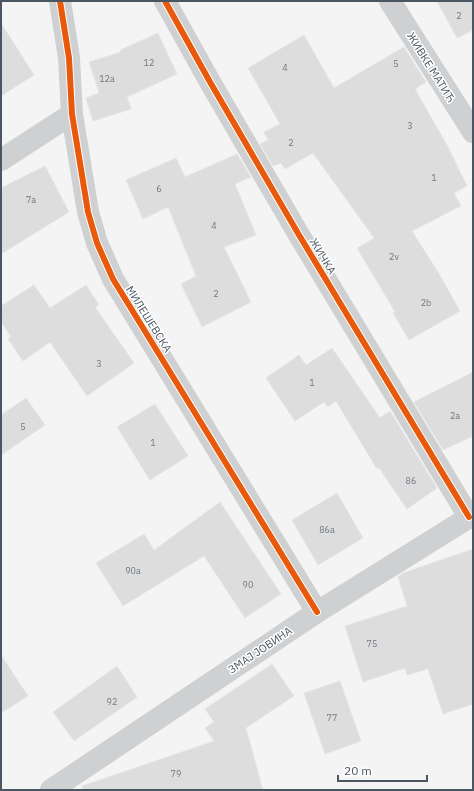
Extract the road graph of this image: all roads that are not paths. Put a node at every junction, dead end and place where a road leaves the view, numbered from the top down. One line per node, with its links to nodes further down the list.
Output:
1 (60, 1): 4 (street, МИЛЕШЕВСКА)
2 (165, 1): 7 (street, ЖИЧКА)
3 (390, 1): 5 (street, ЖИВКЕ МАТИЋ)
4 (72, 114): 6 (street); 8 (street, МИЛЕШЕВСКА)
5 (473, 132)
6 (1, 160)
7 (471, 516): 8 (street, ЗМАЈ ЈОВИНА)
8 (317, 612): 9 (street, ЗМАЈ ЈОВИНА)
9 (51, 790)

